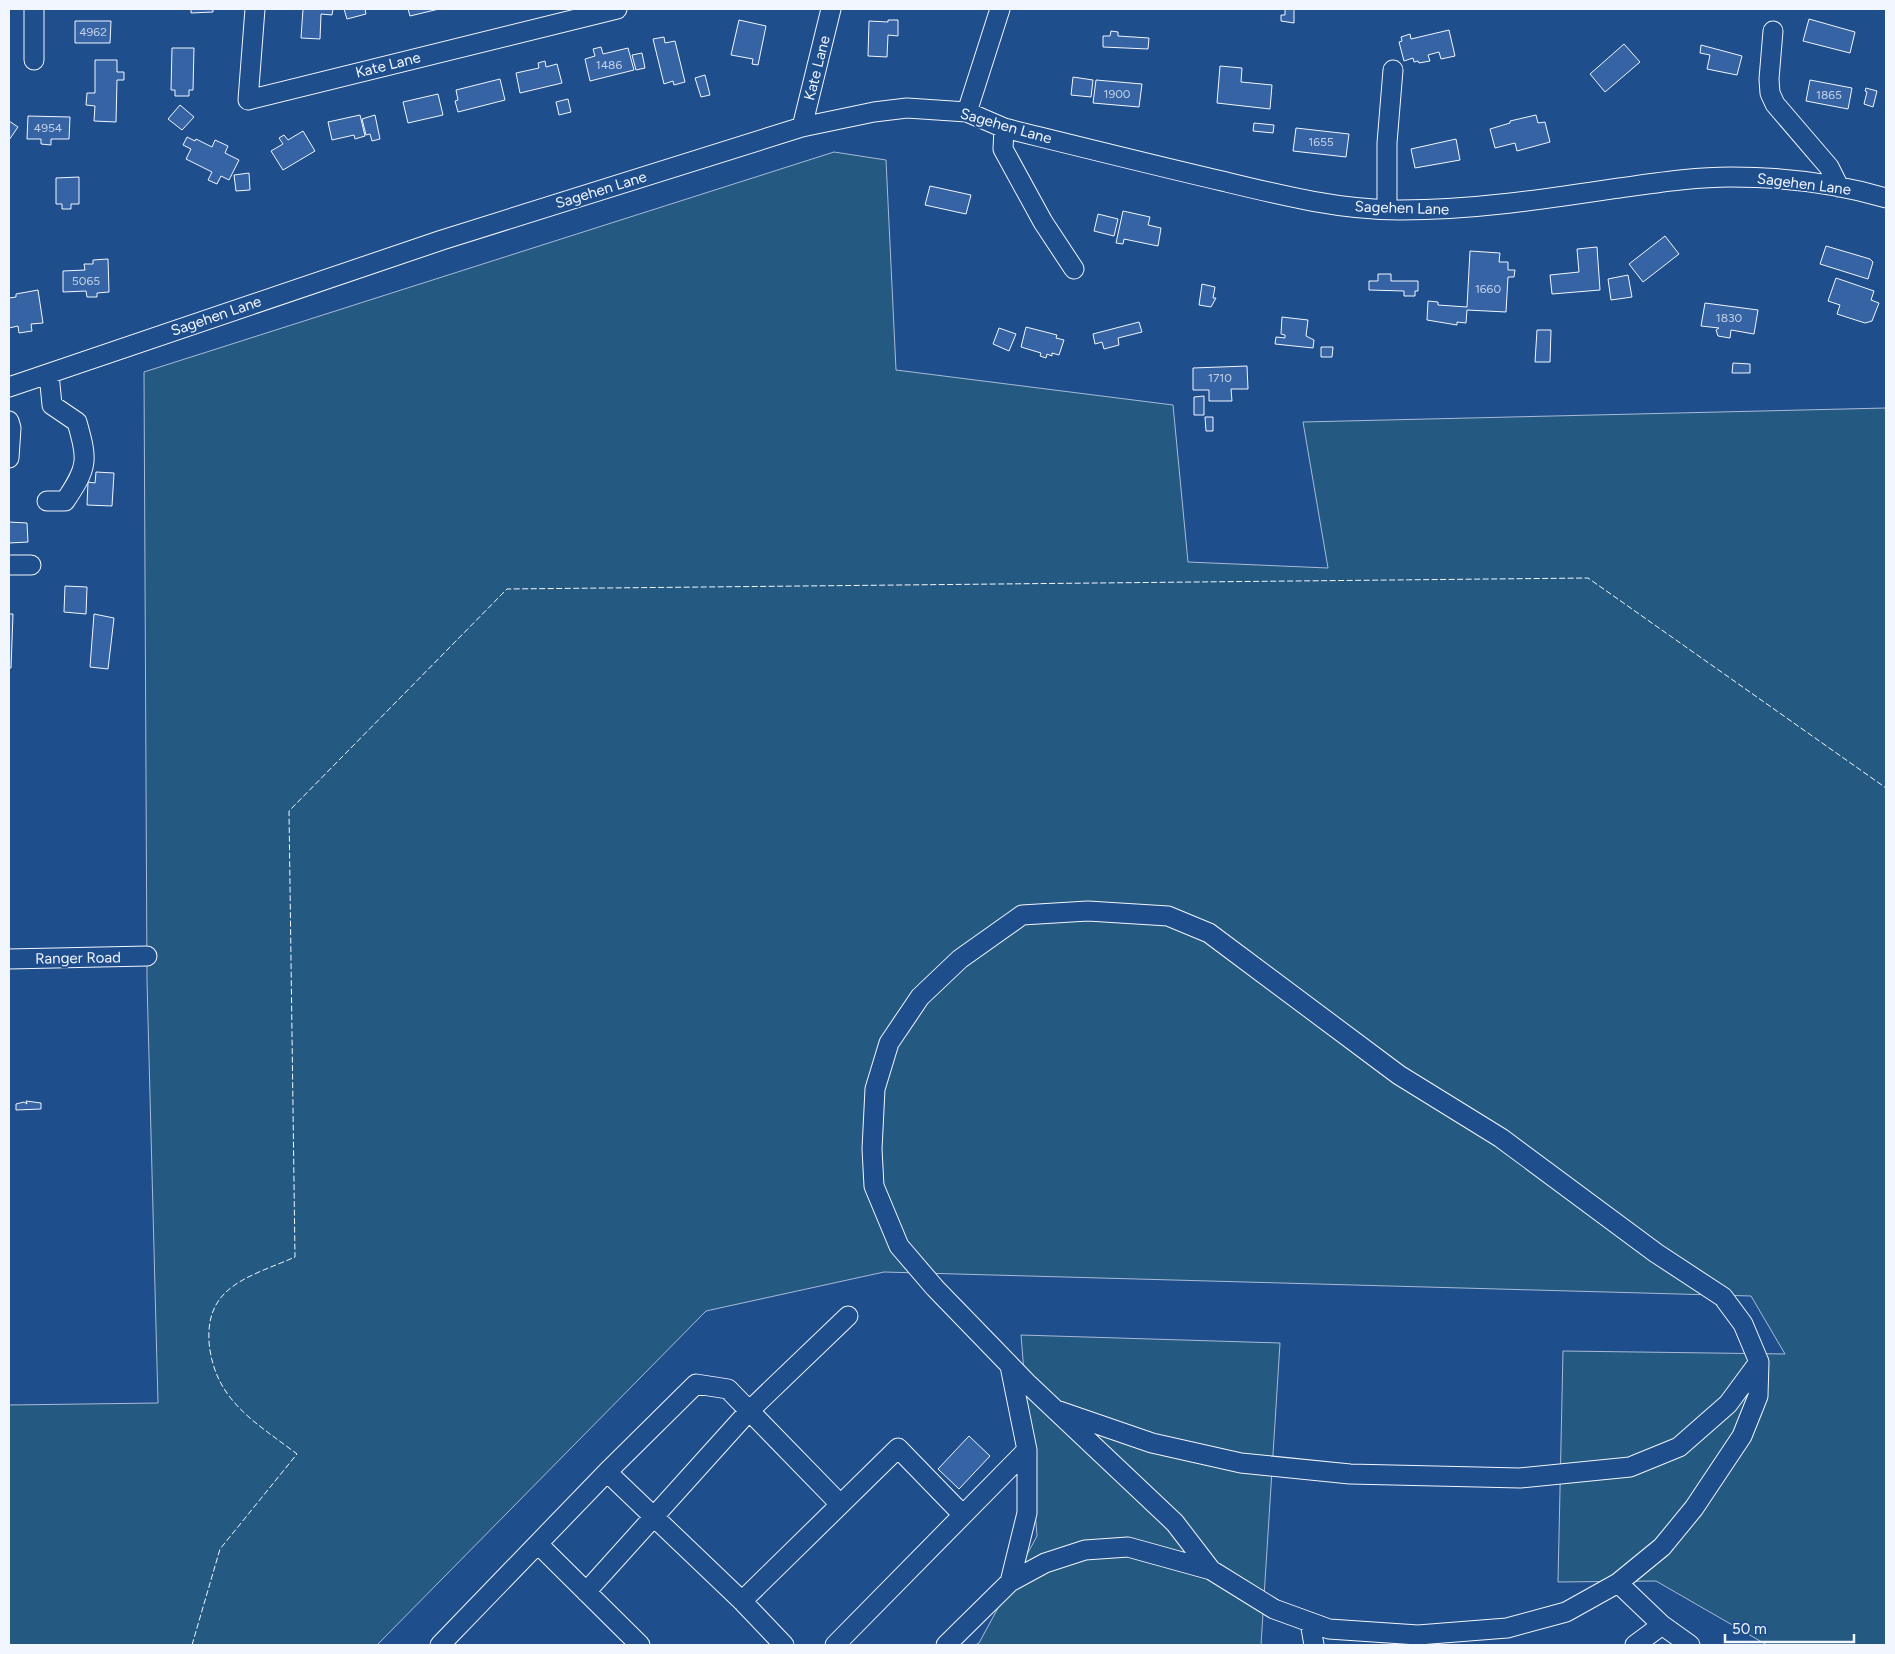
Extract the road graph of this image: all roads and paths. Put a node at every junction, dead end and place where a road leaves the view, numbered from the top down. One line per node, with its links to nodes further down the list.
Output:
1 (34, 9): 7 (street)
2 (255, 9): 3 (street, Kate Lane)
3 (617, 9)
4 (831, 9): 10 (street, Kate Lane)
5 (1000, 9): 9 (street)
6 (1774, 30): 12 (street)
7 (34, 60)
8 (1392, 70): 14 (street)
9 (967, 112): 10 (street, Sagehen Lane); 11 (street, Sagehen Lane)
10 (802, 127): 16 (street, Sagehen Lane)
11 (1004, 128): 14 (street, Sagehen Lane); 15 (street)
12 (1839, 187): 13 (street, Sagehen Lane); 14 (street, Sagehen Lane)
13 (1886, 198)
14 (1387, 210)
15 (1074, 269)
16 (49, 374): 17 (street, Sagehen Lane); 20 (street)
17 (9, 387)
18 (9, 421): 19 (street)
19 (9, 458)
20 (47, 501)
21 (9, 565): 22 (street)
22 (31, 565)
23 (147, 956): 24 (street, Ranger Road)
24 (9, 959)
25 (848, 1316): 29 (street)
26 (1759, 1362): 27 (street); 28 (street); 38 (street)
27 (1010, 1366): 28 (street); 30 (street)
28 (1054, 1409): 36 (street)
29 (749, 1411): 31 (street); 32 (street); 34 (street)
30 (1027, 1450): 33 (street); 37 (street)
31 (607, 1472): 34 (street); 35 (street)
32 (840, 1504): 33 (street); 40 (street)
33 (963, 1515): 46 (street)
34 (654, 1517): 39 (street); 40 (street)
35 (538, 1544): 39 (street); 43 (street)
36 (1211, 1570): 37 (street); 41 (street)
37 (1010, 1582): 47 (street)
38 (1618, 1583): 41 (street); 42 (street)
39 (586, 1592): 44 (street)
40 (742, 1600): 45 (street)
41 (1310, 1622): 48 (street)
42 (1662, 1625): 49 (street); 50 (street)
43 (440, 1645)
44 (640, 1645)
45 (782, 1645)
46 (835, 1645)
47 (946, 1645)
48 (1314, 1645)
49 (1635, 1645)
50 (1690, 1645)

